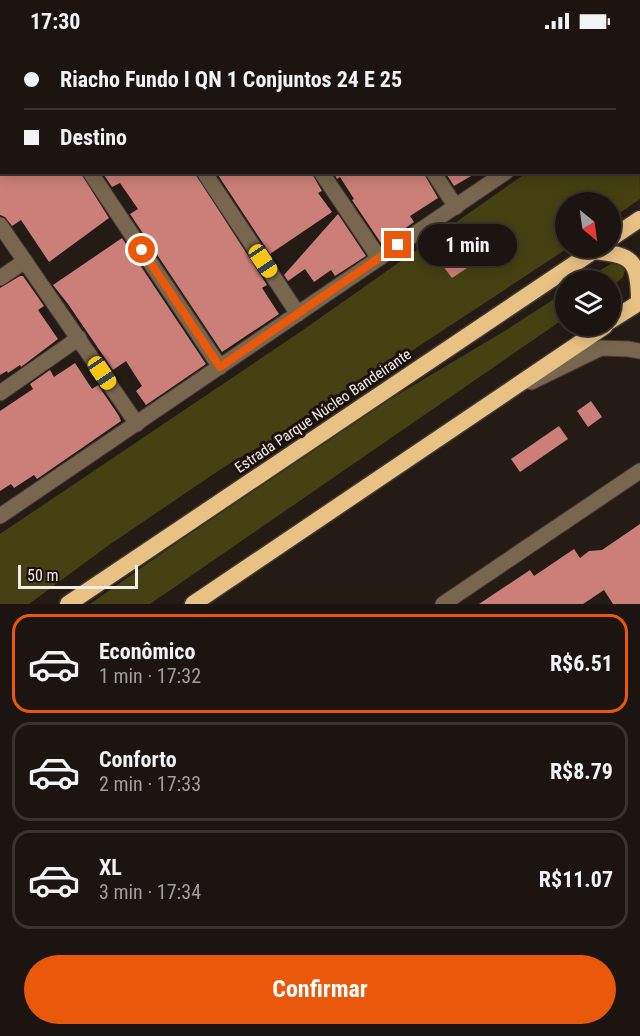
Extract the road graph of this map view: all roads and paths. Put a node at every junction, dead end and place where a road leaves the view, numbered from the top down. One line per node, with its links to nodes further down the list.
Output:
1 (91, 174): 21 (street)
2 (205, 174): 16 (street)
3 (322, 174): 11 (street)
4 (434, 174): 6 (street)
5 (503, 174): 6 (street)
6 (456, 207): 11 (street)
7 (640, 219): 9 (highway)
8 (0, 225): 13 (street)
9 (621, 232)
10 (621, 255): 15 (highway)
11 (379, 258): 16 (street)
12 (583, 258): 27 (highway, Estrada Parque Núcleo Bandeirante)
13 (25, 261): 14 (street); 19 (street)
14 (0, 278)
15 (640, 302): 17 (highway)
16 (298, 314): 21 (street)
17 (621, 314)
18 (589, 336): 23 (highway)
19 (79, 338): 22 (street); 24 (street)
20 (640, 351): 23 (street)
21 (220, 367): 24 (street)
22 (0, 393)
23 (493, 401): 28 (highway)
24 (138, 424): 26 (street)
25 (640, 471): 29 (street)
26 (0, 516)
27 (68, 604)
28 (192, 604)
29 (443, 604)

